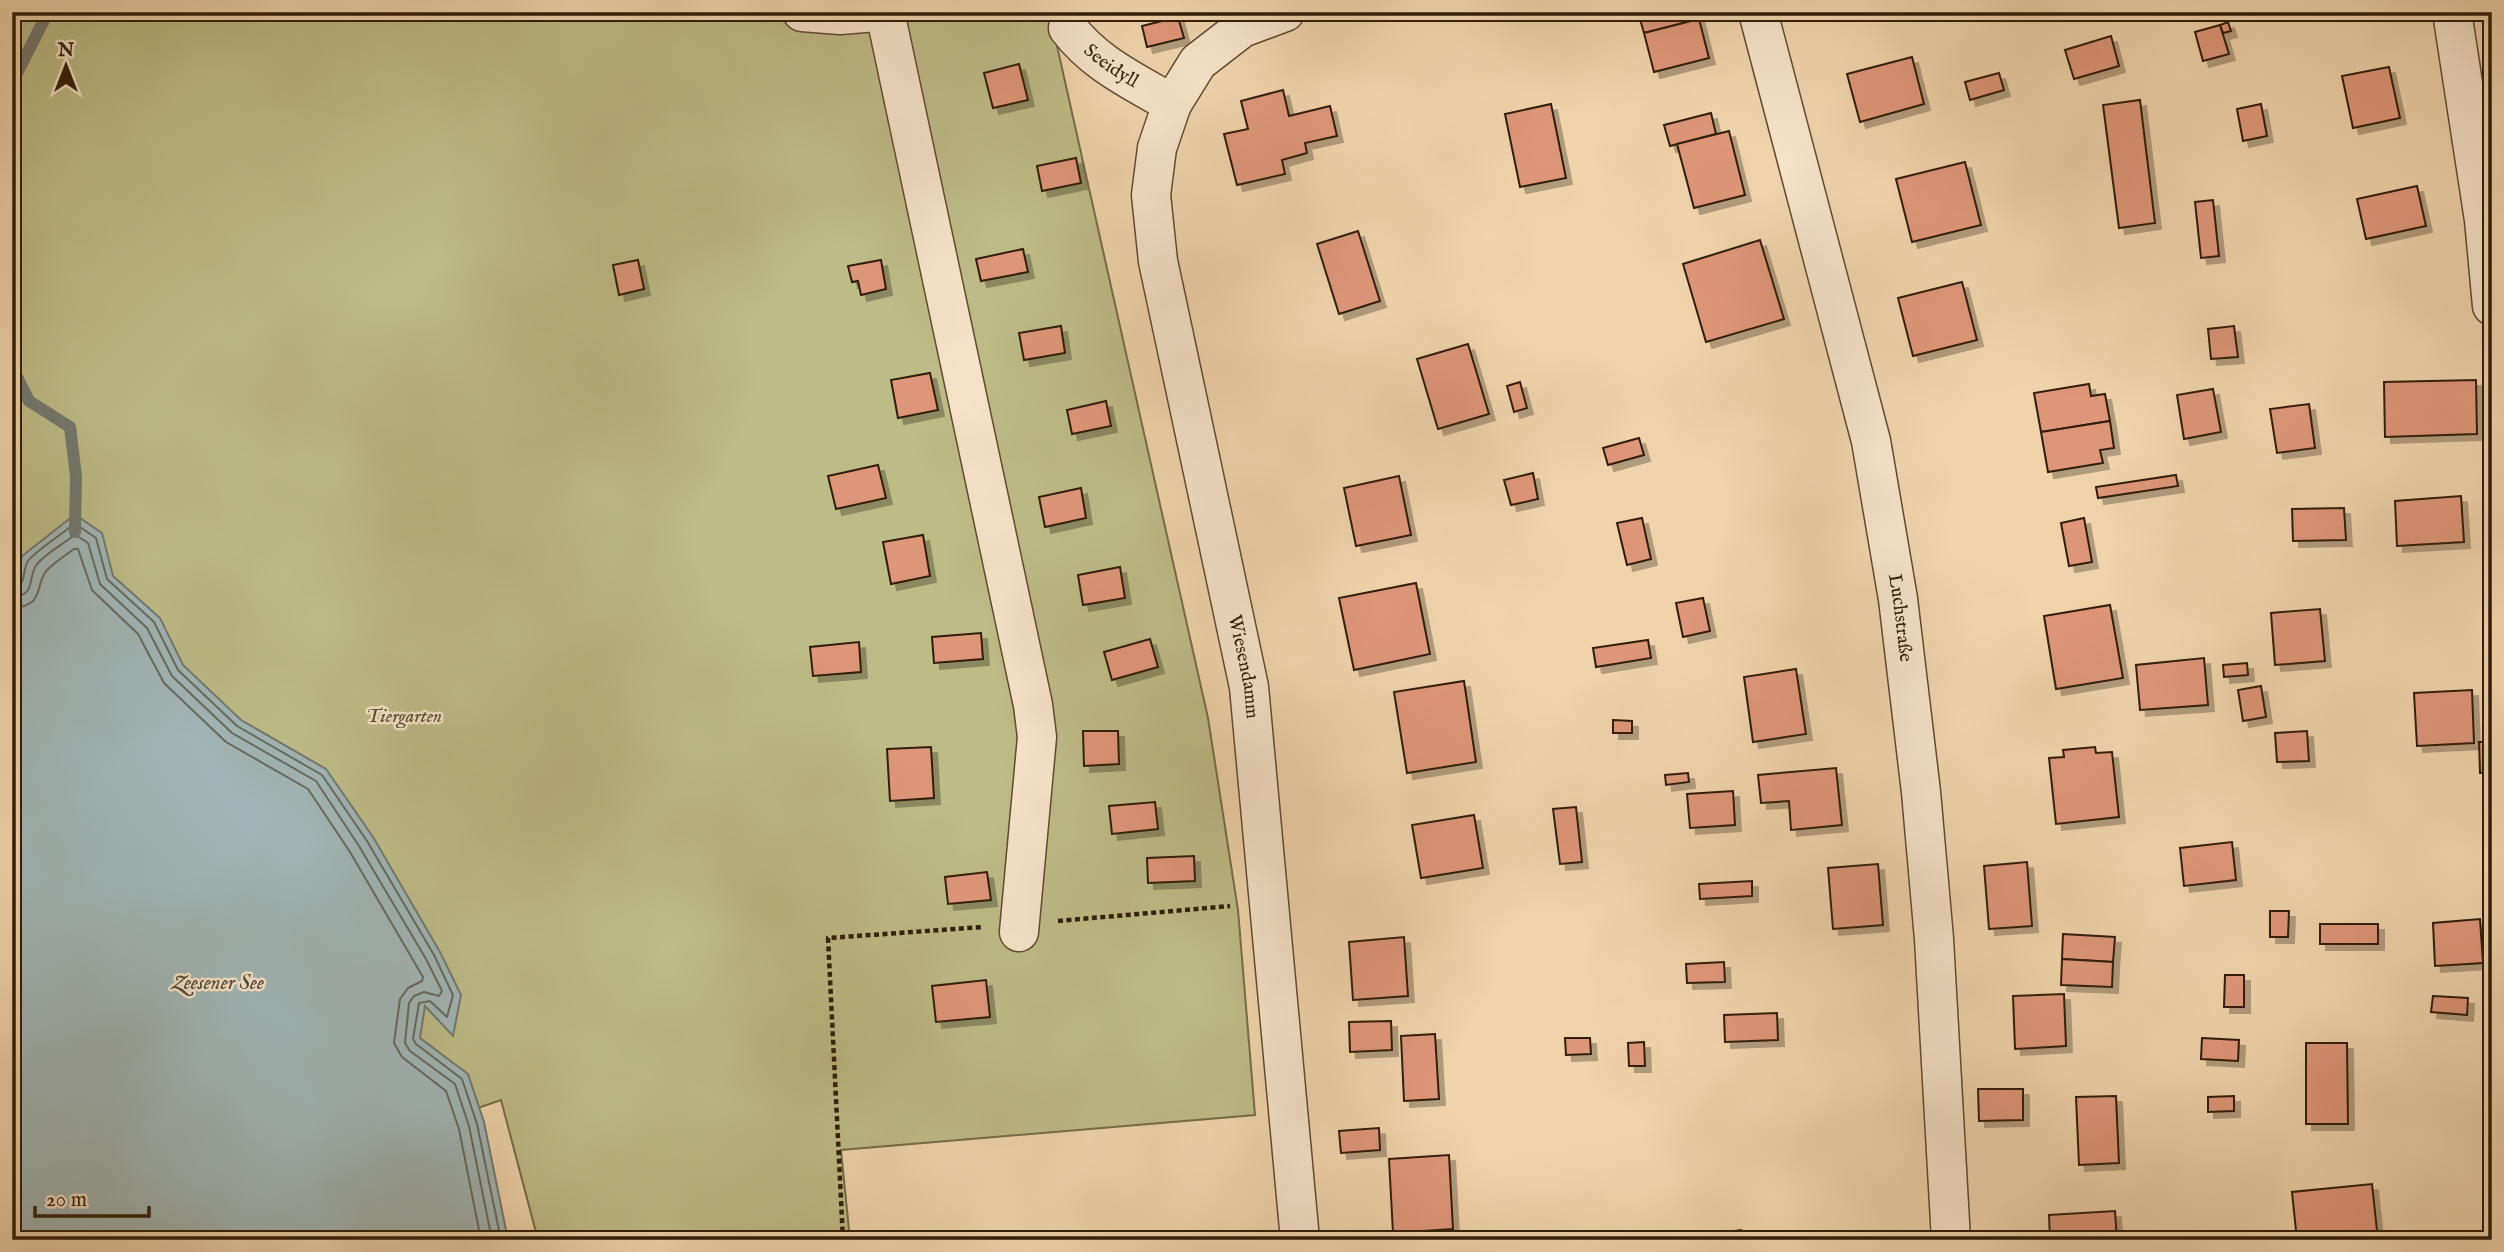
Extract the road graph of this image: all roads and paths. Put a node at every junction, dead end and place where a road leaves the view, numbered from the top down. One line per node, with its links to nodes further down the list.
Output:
1 (802, 12): 2 (street)
2 (876, 12)
3 (885, 12): 11 (street)
4 (1285, 12): 8 (street, Wiesendamm)
5 (1758, 12): 14 (street, Luchstraße)
6 (2452, 12): 9 (street)
7 (1062, 17): 8 (street, Seeidyll)
8 (1172, 104): 10 (street, Wiesendamm)
9 (2492, 306)
10 (1270, 903): 11 (path); 13 (street, Wiesendamm)
11 (1018, 928): 12 (path)
12 (843, 1240)
13 (1300, 1240)
14 (1951, 1240)

